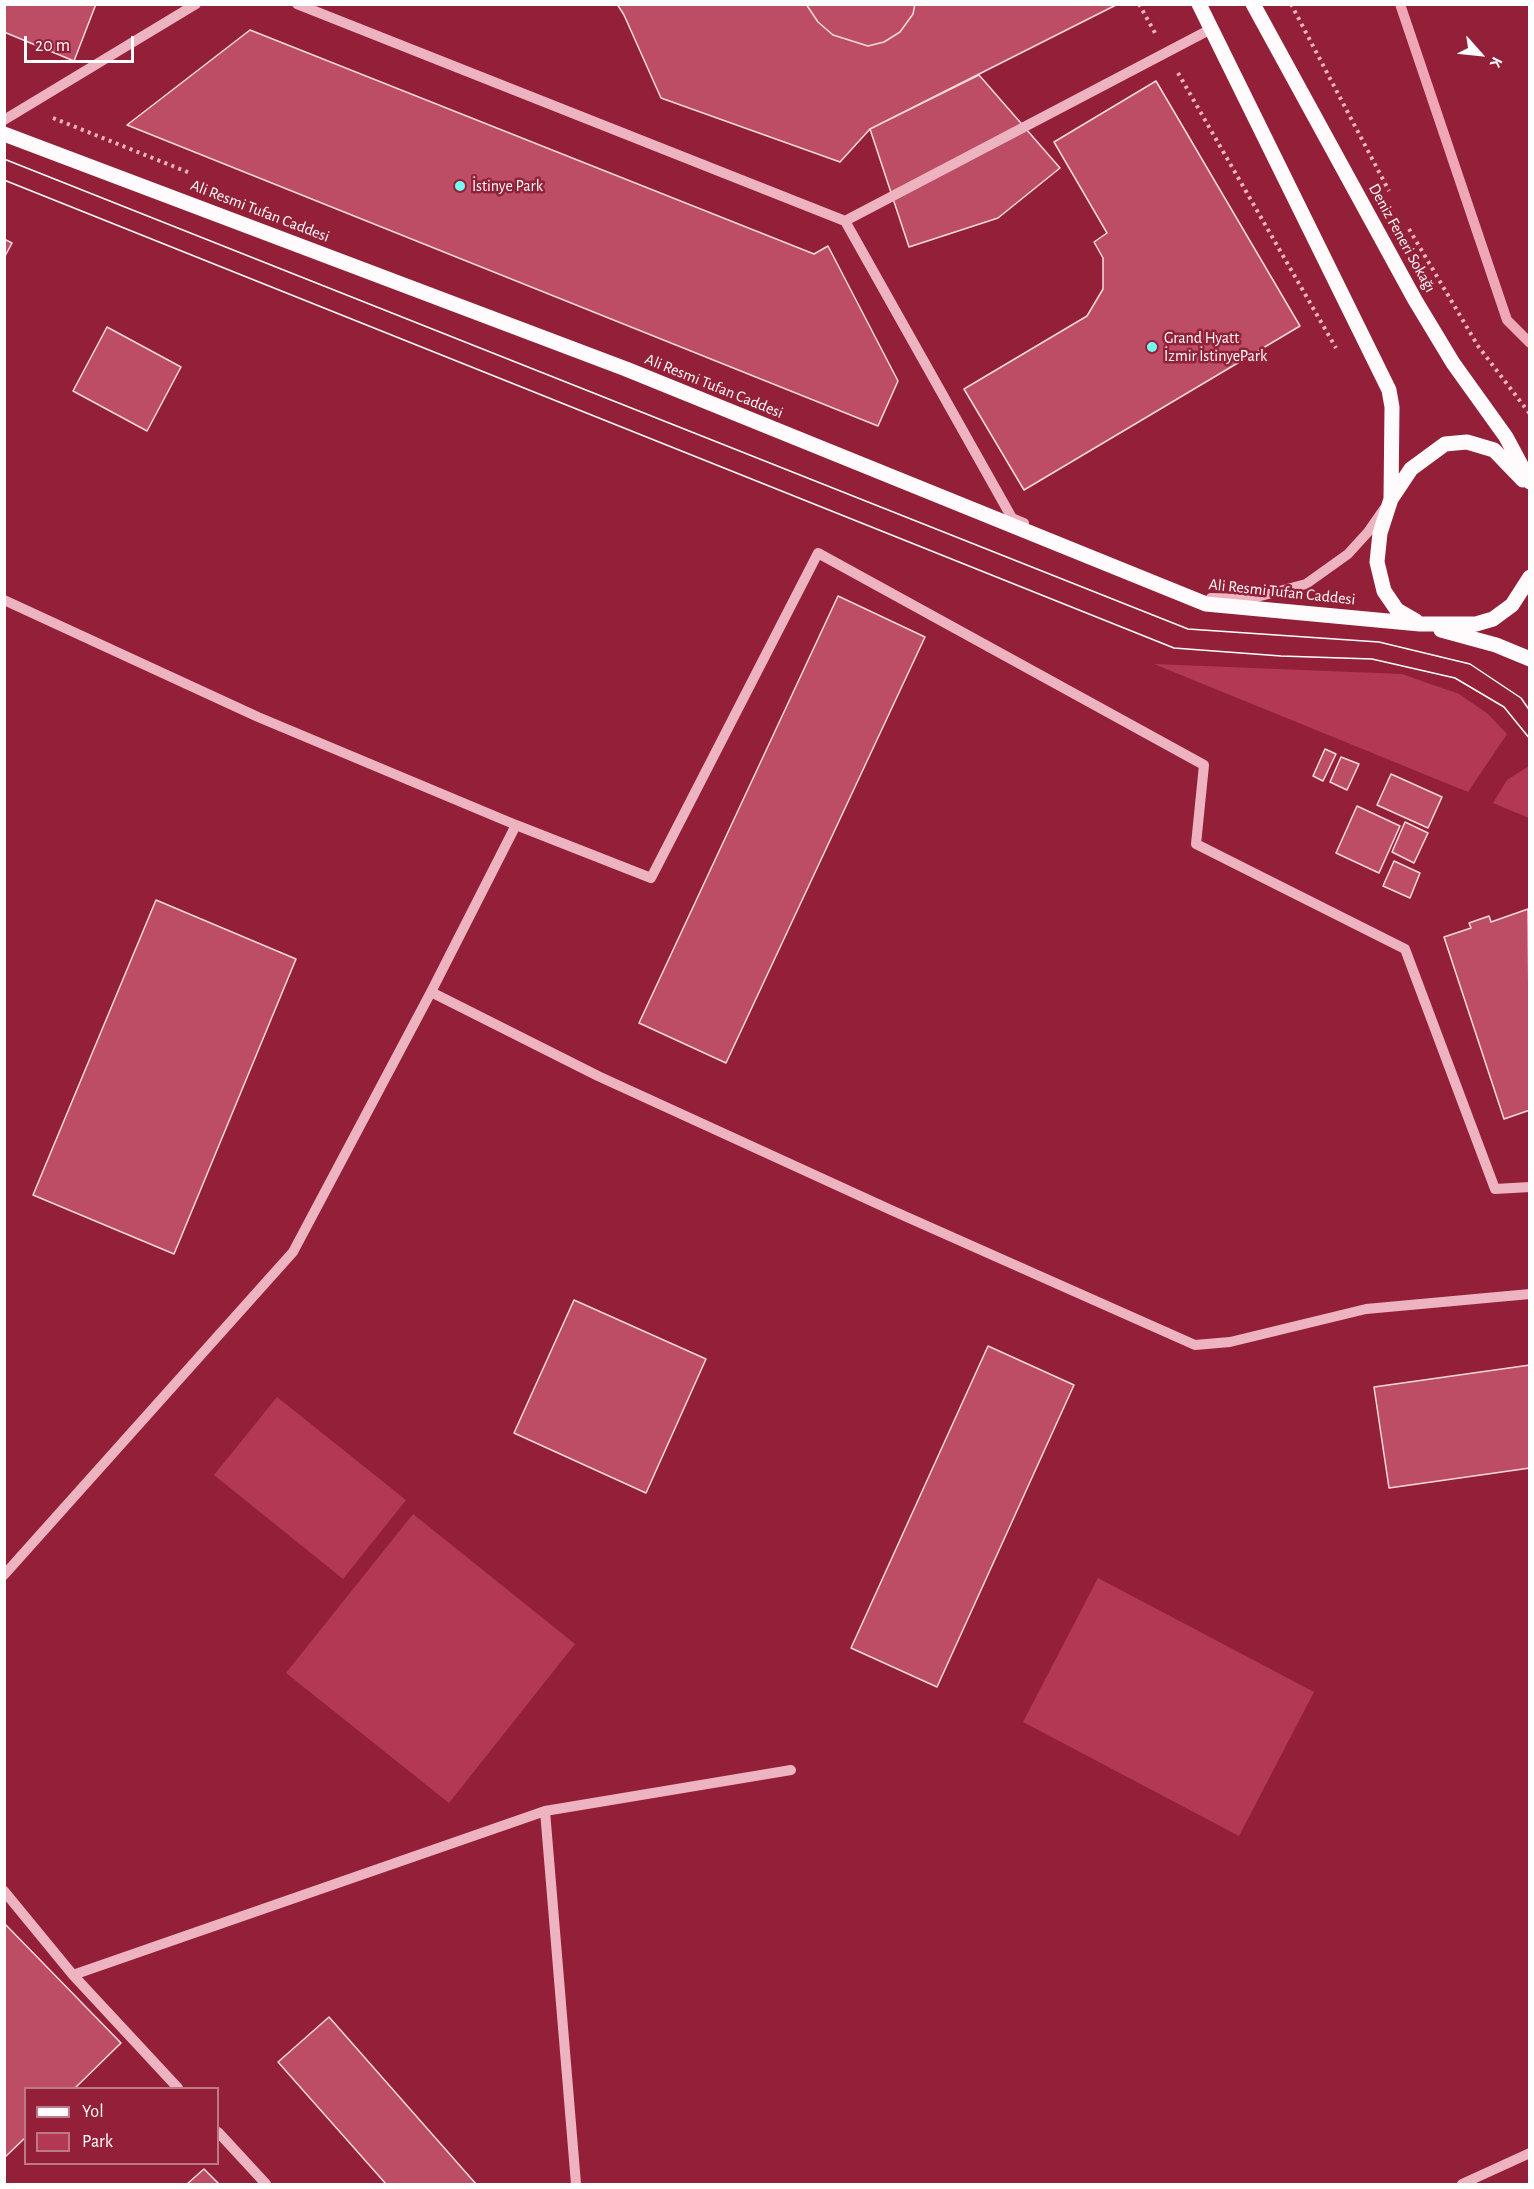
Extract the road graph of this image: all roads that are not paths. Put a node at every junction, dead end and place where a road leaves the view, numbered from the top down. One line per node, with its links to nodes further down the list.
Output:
1 (196, 4): 6 (lane)
2 (297, 4): 8 (lane)
3 (1199, 4): 5 (main road, Deniz Feneri Sokağı)
4 (1253, 4): 9 (main road, Deniz Feneri Sokağı)
5 (1211, 29): 8 (lane); 10 (main road, Deniz Feneri Sokağı)
6 (4, 120)
7 (4, 134): 13 (main road, Ali Resmi Tufan Caddesi)
8 (845, 221): 10 (lane)
9 (1530, 484): 10 (main road, Deniz Feneri Sokağı)
10 (1391, 499): 13 (main road, Deniz Feneri Sokağı)
11 (1530, 577): 13 (main road)
12 (4, 600): 15 (lane)
13 (1420, 624): 14 (main road, Deniz Feneri Sokağı)
14 (1530, 659)
15 (516, 825): 16 (lane); 17 (lane)
16 (431, 992): 18 (lane); 19 (lane)
17 (1530, 1187)
18 (1530, 1294)
19 (4, 1575)
20 (791, 1770): 21 (lane)
21 (545, 1811): 23 (lane); 28 (lane)
22 (4, 1891): 23 (lane)
23 (73, 1975): 24 (lane)
24 (177, 2087)
25 (219, 2133): 27 (lane)
26 (1530, 2153): 29 (lane)
27 (266, 2184)
28 (576, 2184)
29 (1462, 2184)

